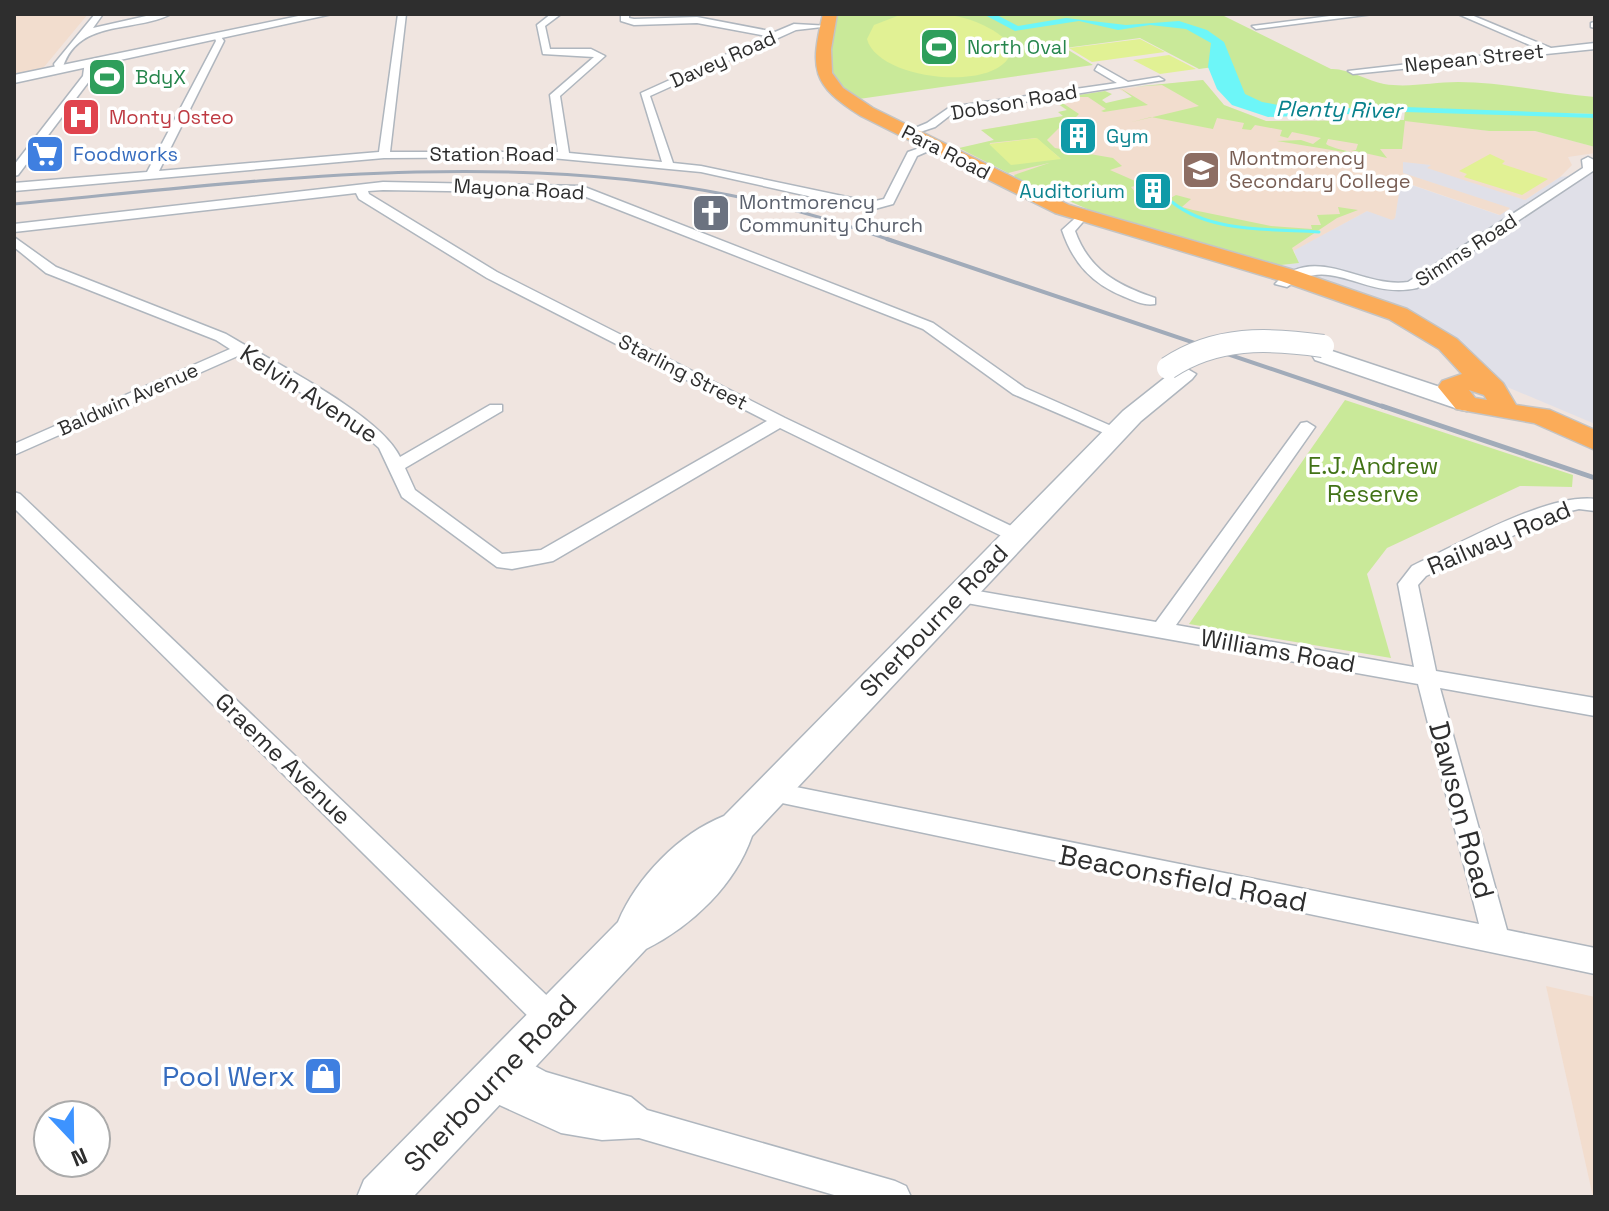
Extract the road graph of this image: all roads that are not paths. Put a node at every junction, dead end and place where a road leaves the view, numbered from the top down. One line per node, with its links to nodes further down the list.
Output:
1 (99, 14): 14 (street)
2 (167, 14): 14 (street)
3 (326, 14): 10 (main road)
4 (402, 14): 28 (street)
5 (557, 14): 29 (street)
6 (625, 14): 15 (street)
7 (1308, 14): 11 (street)
8 (1369, 14): 11 (street)
9 (1462, 14): 18 (street)
10 (299, 17): 16 (main road)
11 (1318, 19): 13 (street)
12 (828, 20): 15 (street, Davey Road); 26 (main road, Para Road)
13 (1256, 26)
14 (85, 32): 21 (street)
15 (775, 35): 31 (street, Davey Road)
16 (218, 36): 19 (main road); 33 (street)
17 (1595, 46): 18 (street, Nepean Street)
18 (1550, 51): 22 (street, Nepean Street)
19 (88, 63): 21 (main road); 32 (street)
20 (1098, 68): 25 (street, Dobson Road)
21 (59, 69): 23 (main road)
22 (1353, 71)
23 (14, 79)
24 (1159, 80): 25 (street, Dobson Road)
25 (1125, 84): 26 (street, Dobson Road)
26 (908, 133): 27 (main road, Para Road)
27 (934, 146): 31 (street, Station Road); 36 (main road, Para Road)
28 (384, 155): 29 (street, Station Road); 33 (street, Station Road)
29 (564, 155): 31 (street, Station Road)
30 (1588, 160): 39 (street, Simms Road)
31 (668, 164)
32 (14, 173)
33 (151, 176): 34 (street, Station Road)
34 (14, 187)
35 (362, 190): 37 (street, Mayona Road); 44 (street, Starling Street); 45 (street, Mayona Road)
36 (1082, 216): 39 (main road, Para Road); 40 (street)
37 (14, 228)
38 (14, 241): 41 (street, Kelvin Avenue)
39 (1285, 280): 42 (main road, Para Road)
40 (1150, 301)
41 (242, 349): 49 (street, Baldwin Avenue); 50 (street, Kelvin Avenue)
42 (1474, 392): 45 (main road, Sherbourne Road); 47 (main road); 48 (main road)
43 (496, 408): 50 (street)
44 (779, 421): 50 (street, Kelvin Avenue); 53 (street, Starling Street)
45 (1124, 424): 53 (main road, Sherbourne Road)
46 (1307, 427): 55 (street)
47 (1595, 429)
48 (1595, 441)
49 (14, 450)
50 (397, 466)
51 (14, 498): 61 (street, Graeme Avenue)
52 (1595, 505): 56 (street, Railway Road)
53 (1017, 536): 54 (main road, Sherbourne Road)
54 (961, 595): 55 (street, Williams Road); 58 (main road, Sherbourne Road)
55 (1161, 631): 56 (street, Williams Road)
56 (1427, 678): 57 (street, Williams Road); 59 (street, Dawson Road)
57 (1595, 707)
58 (771, 792): 59 (street, Beaconsfield Road); 61 (main road, Sherbourne Road)
59 (1497, 942): 60 (street, Beaconsfield Road)
60 (1595, 961)
61 (551, 1019): 62 (main road, Sherbourne Road)
62 (499, 1074): 63 (main road, Sherbourne Road); 64 (street)
63 (381, 1197)
64 (895, 1197)

